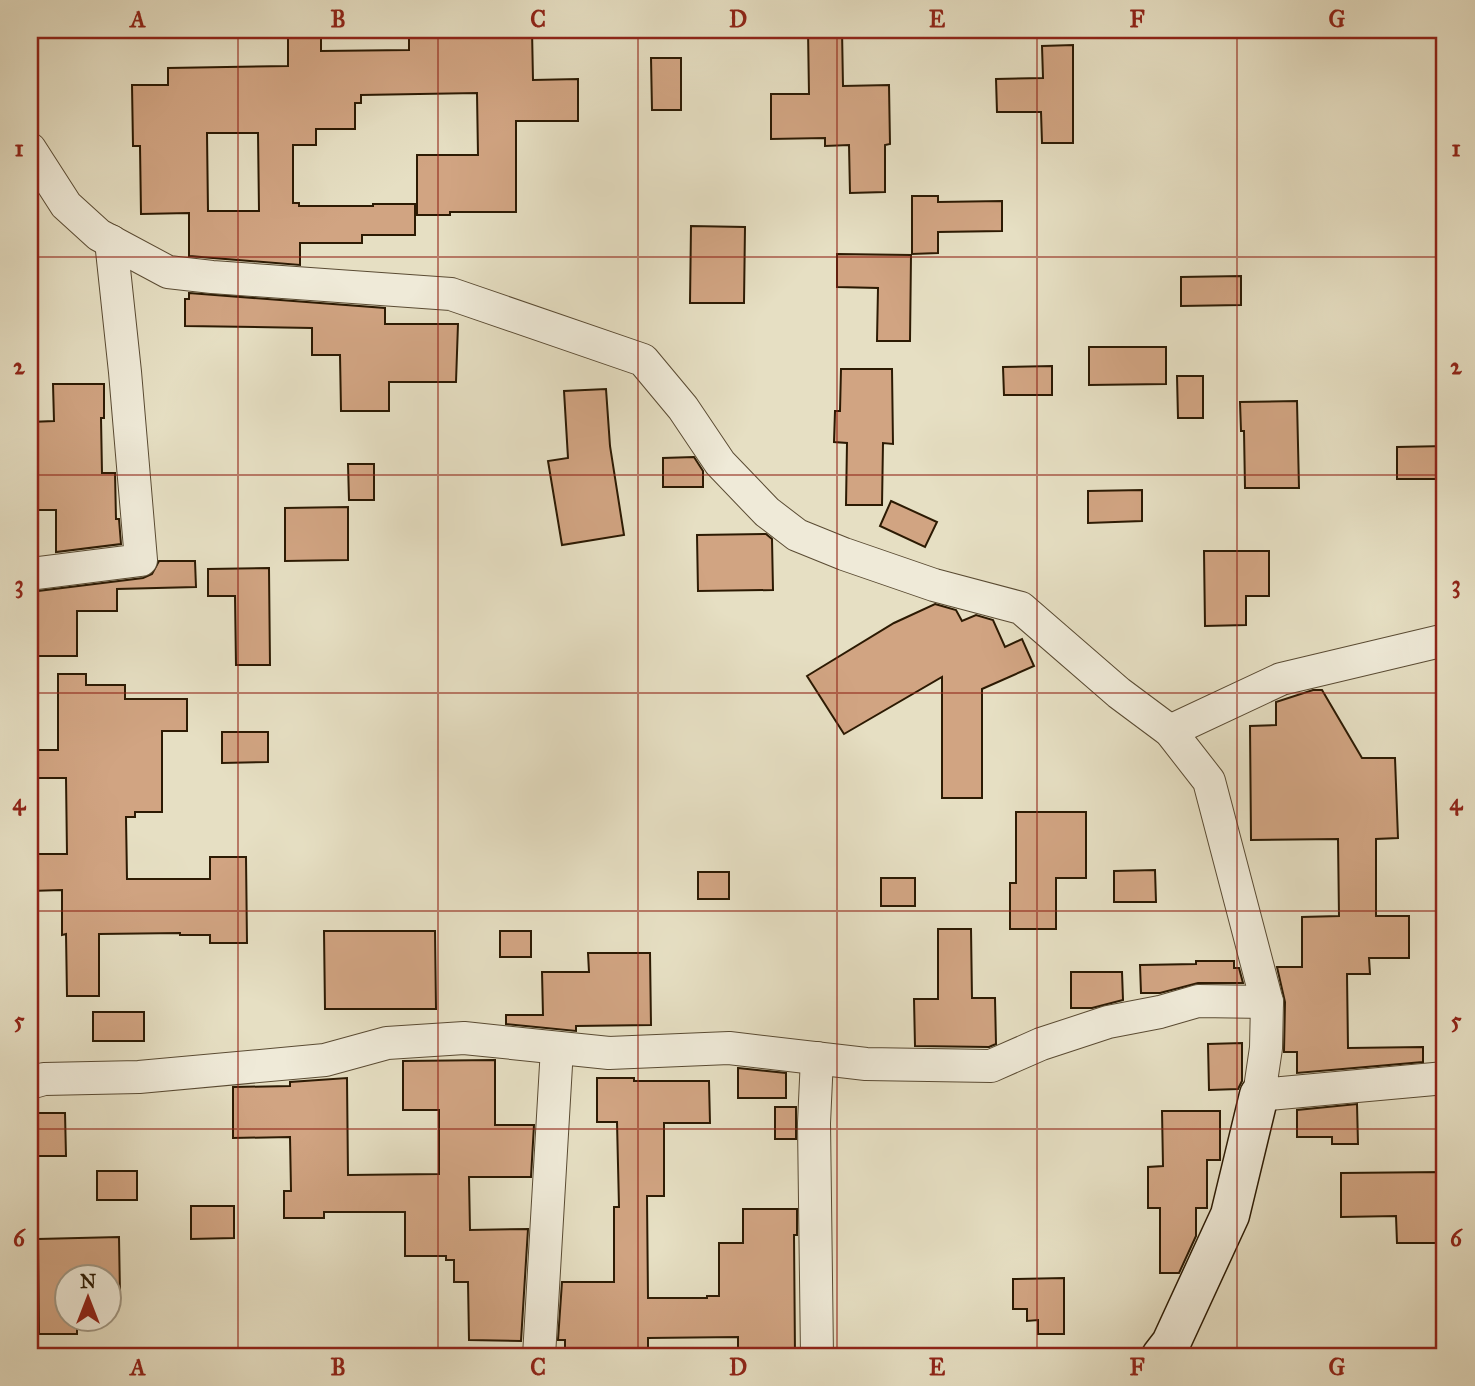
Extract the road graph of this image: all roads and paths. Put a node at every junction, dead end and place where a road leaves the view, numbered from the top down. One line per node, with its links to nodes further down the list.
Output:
1 (30, 149): 2 (street)
2 (111, 241): 3 (street); 5 (street)
3 (30, 575)
4 (1445, 640): 5 (street)
5 (1170, 730): 6 (street)
6 (1267, 1002): 8 (street); 11 (street)
7 (557, 1048): 8 (street); 10 (street); 12 (street)
8 (817, 1058): 13 (street)
9 (1445, 1078): 11 (street)
10 (30, 1083)
11 (1259, 1096): 14 (street)
12 (540, 1356)
13 (817, 1356)
14 (1161, 1356)

